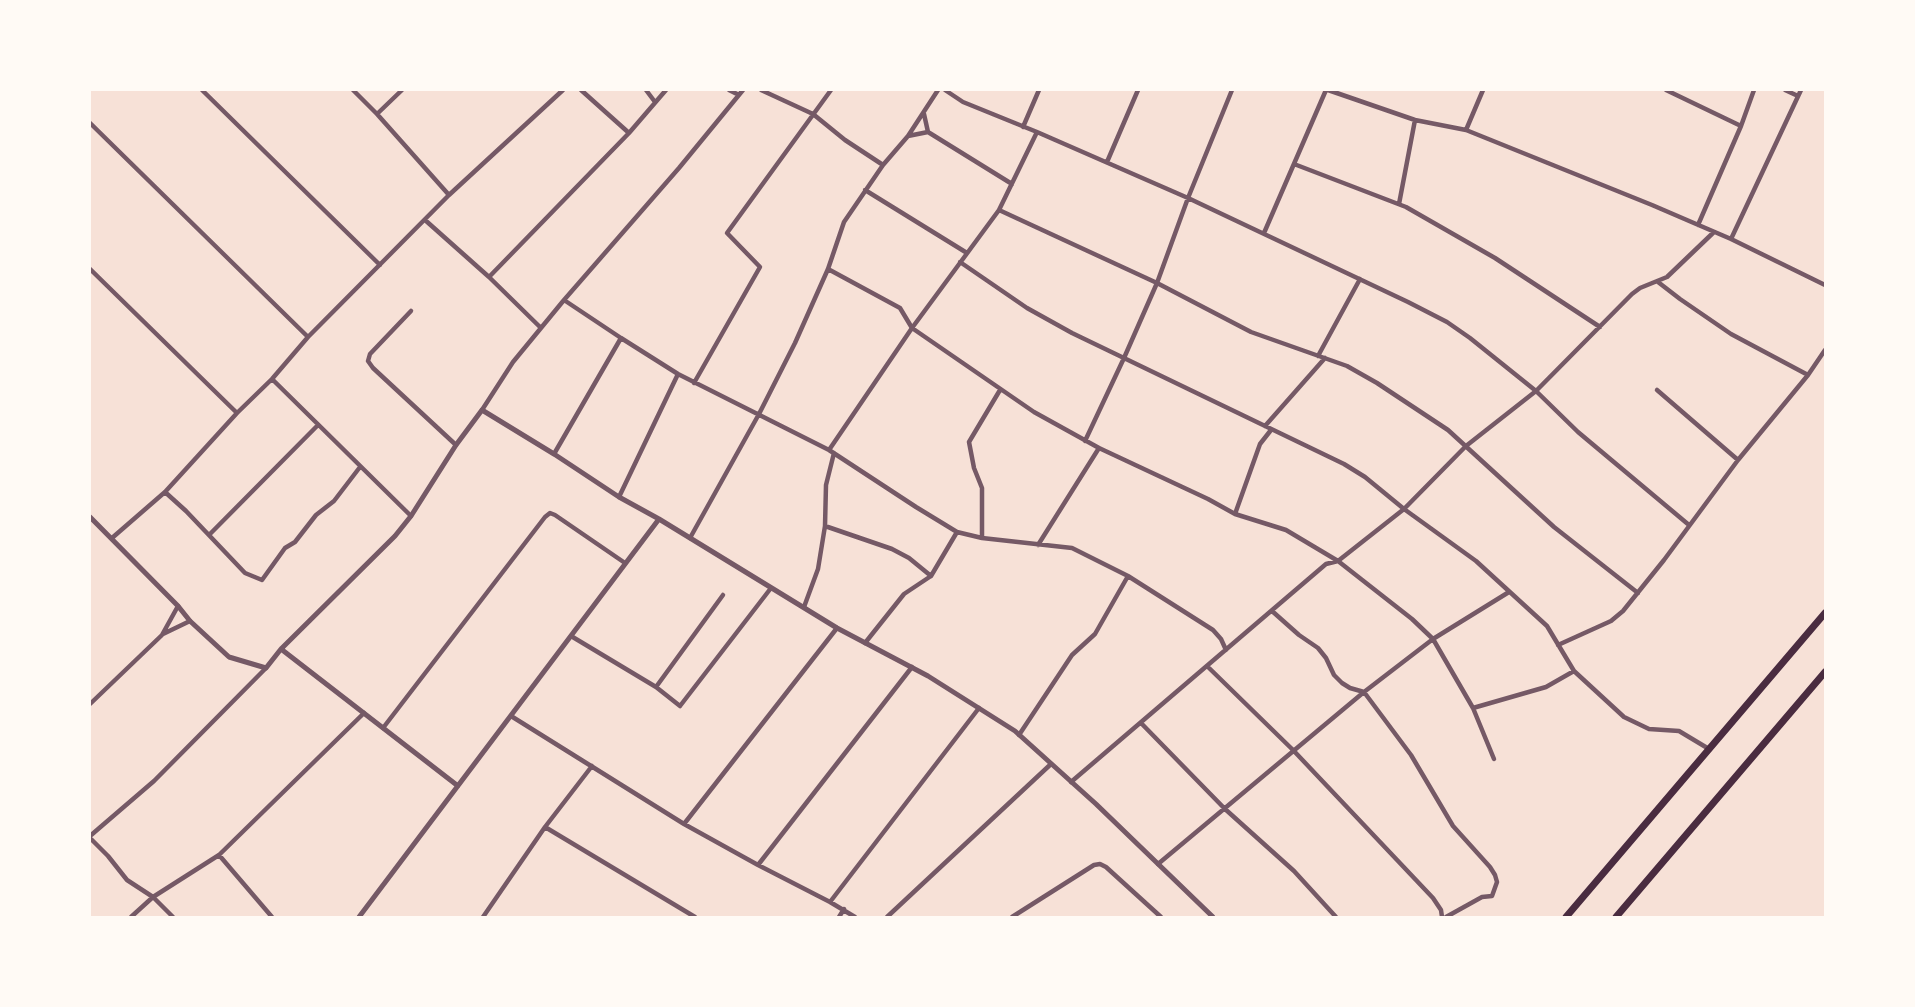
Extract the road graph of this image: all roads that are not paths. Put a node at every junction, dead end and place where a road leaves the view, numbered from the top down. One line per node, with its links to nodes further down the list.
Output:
1 (202, 90): 54 (street)
2 (353, 90): 26 (street)
3 (402, 90): 26 (street)
4 (563, 90): 43 (street)
5 (582, 90): 36 (street)
6 (646, 90): 25 (street)
7 (666, 90): 25 (street)
8 (729, 90): 23 (street)
9 (744, 90): 23 (street)
10 (761, 90): 27 (street)
11 (831, 90): 27 (street)
12 (938, 90): 28 (street)
13 (945, 90): 32 (street)
14 (1039, 90): 32 (street)
15 (1138, 90): 38 (street)
16 (1232, 90): 44 (street)
17 (1327, 90): 29 (street); 39 (street)
18 (1484, 90): 33 (street)
19 (1666, 90): 31 (street)
20 (1754, 90): 31 (street)
21 (1785, 90): 24 (street)
22 (1801, 90): 24 (street)
23 (740, 95): 62 (street)
24 (1798, 96): 51 (street)
25 (655, 102): 36 (street)
26 (377, 114): 43 (street)
27 (813, 114): 40 (street); 76 (street)
28 (924, 114): 34 (street); 37 (street)
29 (1415, 120): 33 (street); 45 (street)
30 (90, 123): 67 (street)
31 (1741, 126): 48 (street)
32 (1023, 127): 35 (street)
33 (1466, 130): 48 (street)
34 (928, 132): 37 (street); 41 (street)
35 (1037, 132): 38 (street); 41 (street)
36 (629, 133): 57 (street)
37 (908, 136): 40 (street)
38 (1107, 162): 44 (street)
39 (1294, 164): 45 (street); 50 (street)
40 (883, 165): 42 (street)
41 (1012, 184): 46 (street)
42 (865, 190): 52 (street); 56 (street)
43 (449, 195): 47 (street)
44 (1188, 198): 50 (street); 60 (street)
45 (1399, 204): 64 (street)
46 (999, 210): 52 (street); 60 (street)
47 (425, 220): 54 (street); 57 (street)
48 (1698, 225): 49 (street)
49 (1714, 232): 51 (street); 59 (street)
50 (1264, 233): 58 (street)
51 (1731, 239): 61 (street)
52 (967, 253): 53 (street)
53 (960, 262): 66 (street); 71 (street)
54 (380, 264): 67 (street)
55 (90, 269): 81 (street)
56 (828, 270): 66 (street); 82 (street)
57 (489, 277): 65 (street)
58 (1360, 279): 70 (street); 79 (street)
59 (1658, 282): 64 (street); 74 (street)
60 (1157, 283): 70 (street); 71 (street)
61 (1825, 285)
62 (564, 300): 65 (street); 68 (street)
63 (411, 311): 87 (street)
64 (1600, 327): 79 (street)
65 (541, 328): 80 (street)
66 (912, 328): 77 (street); 90 (street)
67 (308, 337): 75 (street)
68 (621, 338): 73 (street); 92 (street)
69 (1825, 350): 74 (street)
70 (1318, 356): 72 (street)
71 (1124, 358): 84 (street); 86 (street)
72 (1325, 358): 84 (street); 88 (street)
73 (678, 374): 76 (street); 96 (street)
74 (1808, 374): 93 (street)
75 (272, 379): 81 (street); 83 (street)
76 (694, 383): 82 (street)
77 (1000, 390): 86 (street); 108 (street)
78 (1657, 390): 93 (street)
79 (1536, 391): 88 (street); 102 (street)
80 (482, 410): 87 (street); 92 (street)
81 (237, 413): 95 (street)
82 (759, 414): 90 (street); 107 (street)
83 (318, 425): 94 (street); 105 (street)
84 (1265, 426): 85 (street)
85 (1271, 430): 97 (street); 98 (street)
86 (1085, 441): 89 (street)
87 (456, 445): 99 (street)
88 (1466, 446): 97 (street); 116 (street)
89 (1099, 448): 98 (street); 109 (street)
90 (829, 450): 91 (street)
91 (834, 453): 103 (street); 104 (street)
92 (554, 454): 96 (street)
93 (1738, 460): 102 (street)
94 (360, 467): 99 (street); 105 (street)
95 (165, 492): 105 (street); 106 (street)
96 (619, 497): 101 (street)
97 (1404, 509): 110 (street); 115 (street)
98 (1236, 514): 110 (street)
99 (411, 516): 129 (street)
100 (90, 517): 106 (street)
101 (659, 519): 107 (street); 111 (street)
102 (1689, 525): 116 (street)
103 (825, 526): 112 (street); 119 (street)
104 (957, 532): 108 (street); 112 (street)
105 (209, 535)
106 (112, 538): 118 (street)
107 (690, 538): 114 (street)
108 (982, 538): 109 (street)
109 (1038, 545): 113 (street)
110 (1338, 561): 120 (street); 126 (street)
111 (626, 563): 125 (street); 144 (street)
112 (931, 576): 127 (street)
113 (1128, 576): 130 (street); 145 (street)
114 (771, 588): 119 (street); 136 (street)
115 (1509, 592): 126 (street); 128 (street)
116 (1638, 593): 128 (street)
117 (723, 595): 136 (street)
118 (178, 606): 122 (street); 124 (street)
119 (804, 607): 123 (street)
120 (1272, 610): 130 (street); 137 (street)
121 (1825, 613): 146 (highway)
122 (190, 621): 124 (street); 133 (street)
123 (837, 628): 127 (street); 154 (street)
124 (162, 634): 138 (street)
125 (570, 636): 136 (street); 142 (street)
126 (1433, 639): 137 (street); 140 (street)
127 (865, 644): 132 (street)
128 (1558, 645): 134 (street)
129 (281, 650): 133 (street); 141 (street)
130 (1226, 650): 131 (street)
131 (1207, 666): 143 (street); 147 (street)
132 (912, 667): 139 (street); 159 (street)
133 (266, 668): 156 (street)
134 (1574, 671): 140 (street); 146 (street)
135 (1825, 672): 181 (highway)
136 (656, 687)
137 (1364, 692): 147 (street); 179 (street)
138 (90, 704)
139 (979, 708): 145 (street); 161 (street)
140 (1473, 708): 148 (street)
141 (364, 713): 144 (street); 157 (street)
142 (511, 716): 150 (street); 152 (street)
143 (1141, 723): 151 (street); 153 (street)
144 (383, 728): 152 (street)
145 (1019, 735): 149 (street)
146 (1709, 749): 180 (highway)
147 (1293, 750): 153 (street); 178 (street)
148 (1494, 759)
149 (1052, 764): 151 (street); 173 (street)
150 (592, 766): 154 (street); 155 (street)
151 (1071, 782): 158 (street)
152 (458, 786): 167 (street)
153 (1225, 809): 158 (street); 177 (street)
154 (684, 824): 159 (street)
155 (545, 827): 163 (street); 170 (street)
156 (90, 837): 160 (street)
157 (219, 855): 160 (street); 166 (street)
158 (1158, 864): 176 (street)
159 (758, 865): 161 (street)
160 (153, 897): 164 (street); 165 (street)
161 (830, 902): 162 (street)
162 (844, 909): 171 (street); 172 (street)
163 (488, 911): 168 (street); 169 (street)
164 (131, 917)
165 (173, 917)
166 (272, 917)
167 (359, 917)
168 (483, 917)
169 (493, 917)
170 (696, 917)
171 (838, 917)
172 (855, 917)
173 (887, 917)
174 (1012, 917): 175 (street)
175 (1161, 917)
176 (1213, 917)
177 (1336, 917)
178 (1442, 917)
179 (1446, 917)
180 (1566, 917)
181 (1616, 917)

